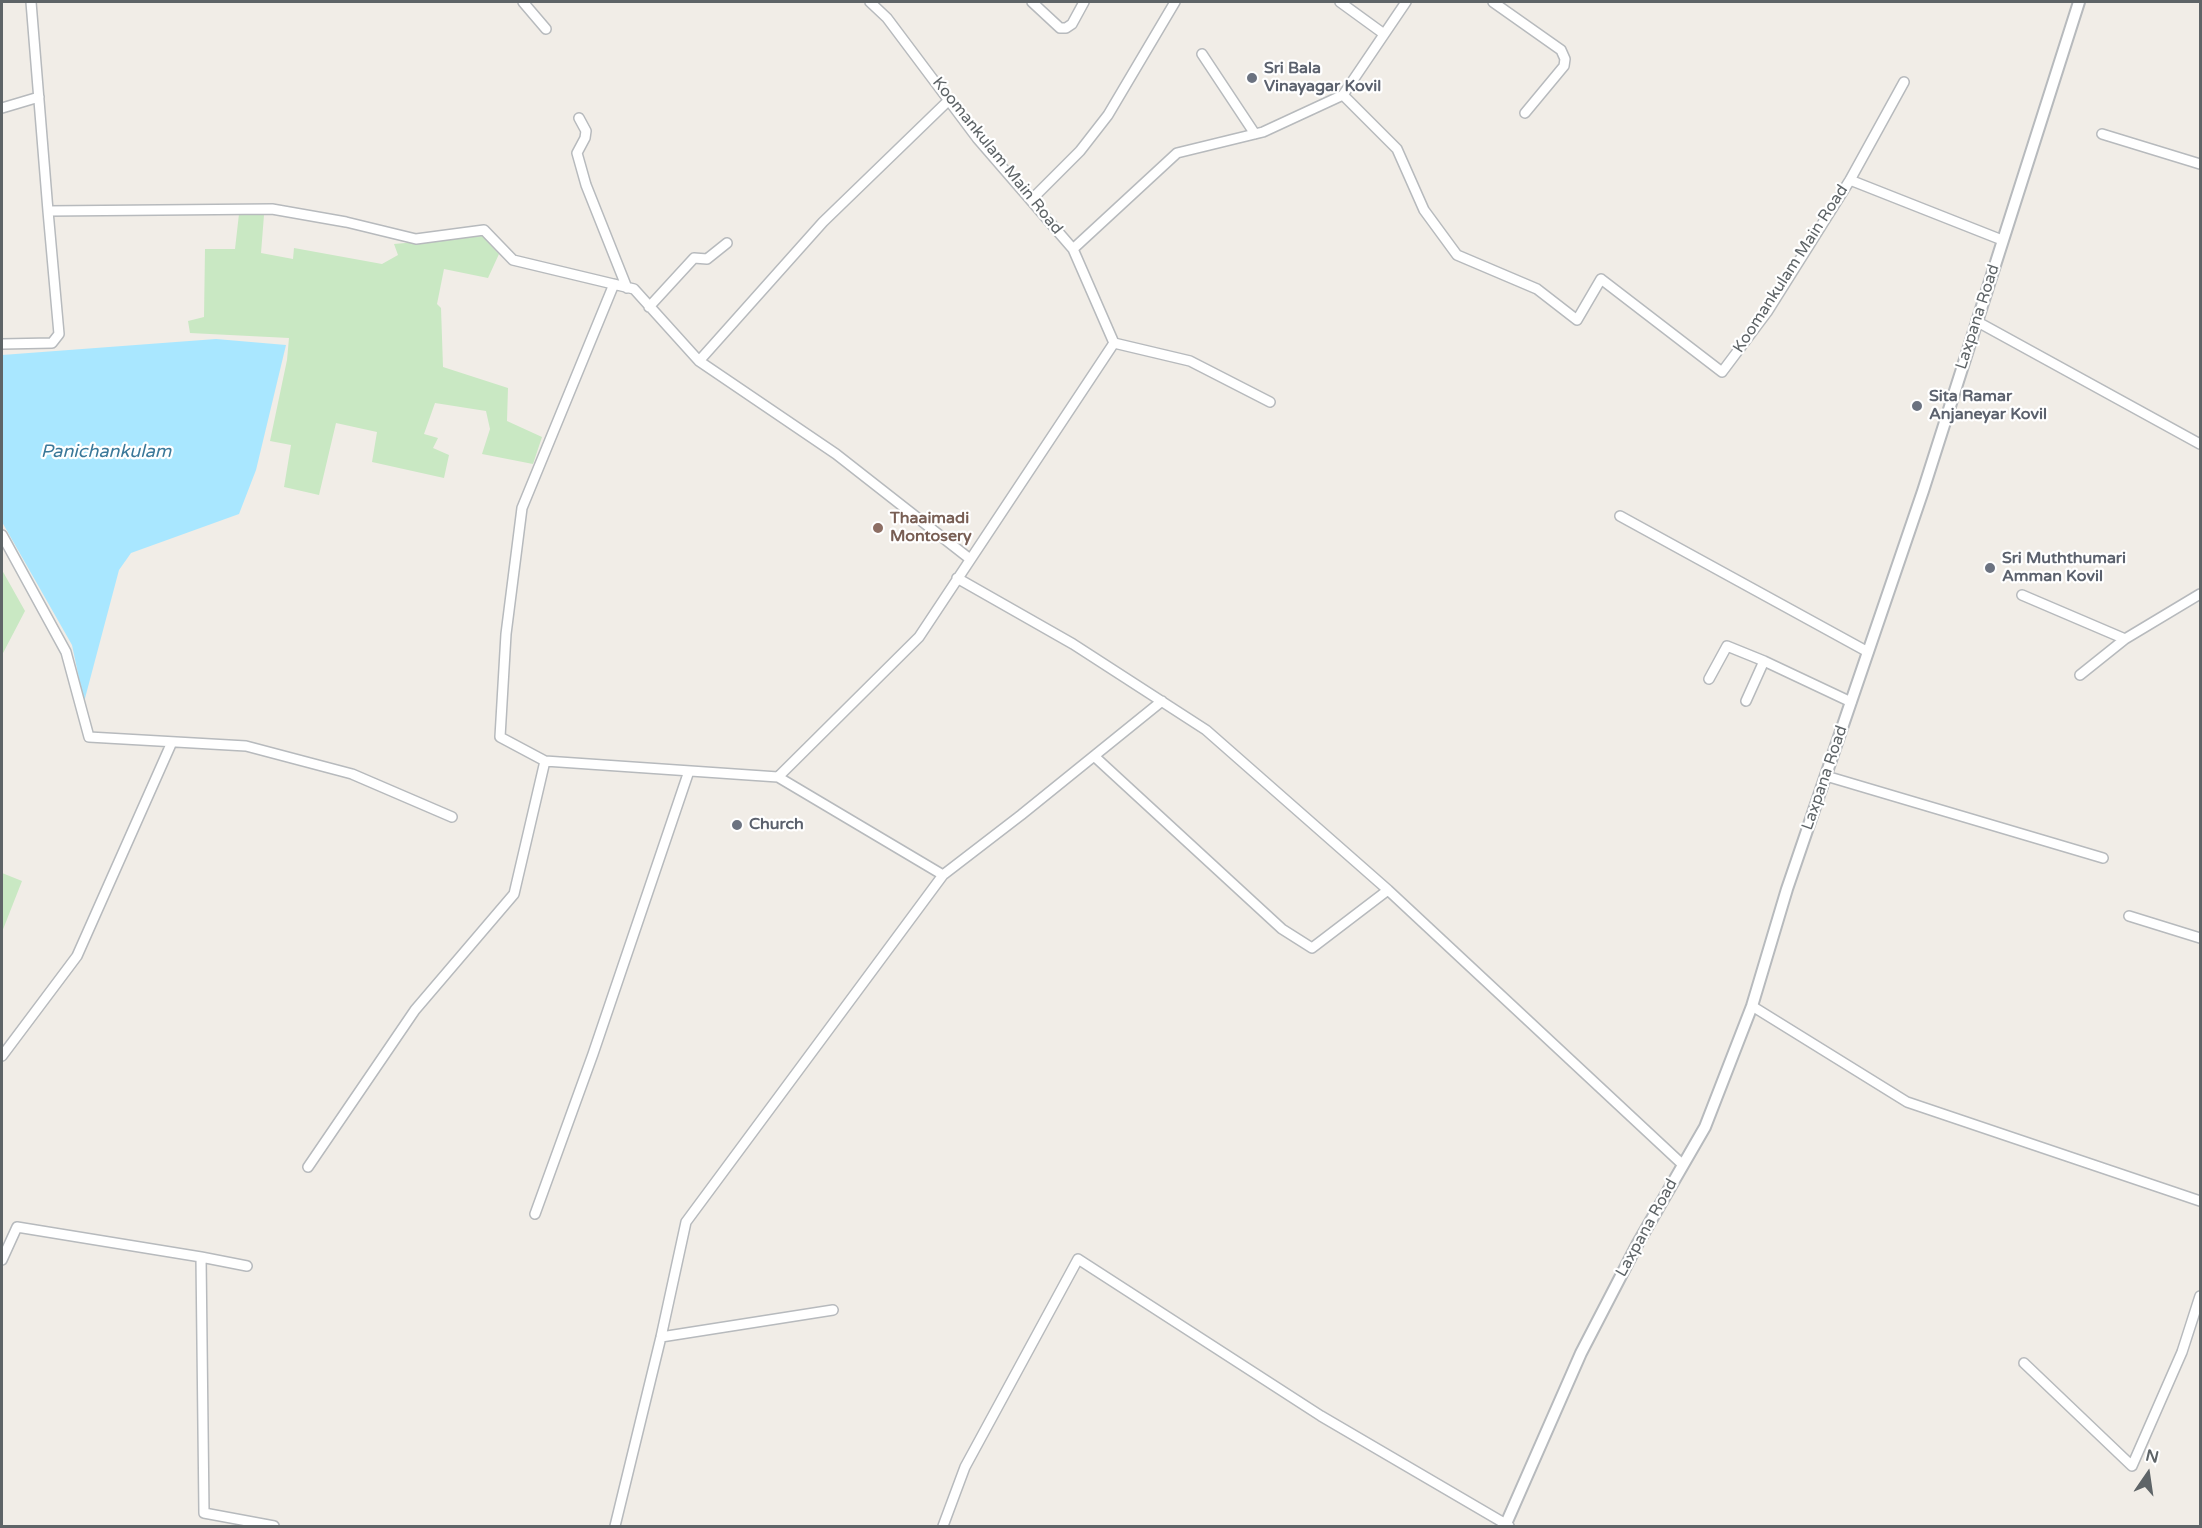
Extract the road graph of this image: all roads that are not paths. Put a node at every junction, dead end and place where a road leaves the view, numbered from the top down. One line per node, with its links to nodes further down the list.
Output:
1 (31, 2): 16 (street)
2 (523, 2): 11 (street)
3 (870, 2): 17 (street, Koomankulam Main Road)
4 (1032, 2): 5 (street)
5 (1084, 2)
6 (1175, 2): 25 (street)
7 (1340, 2): 12 (street)
8 (1406, 2): 12 (street)
9 (1492, 2): 19 (street)
10 (2079, 2): 27 (street, Laxpana Road)
11 (546, 29)
12 (1384, 34): 15 (street)
13 (1202, 54): 21 (street)
14 (1904, 82): 24 (street, Koomankulam Main Road)
15 (1343, 95): 21 (street, Koomankulam Main Road); 24 (street, Koomankulam Main Road)
16 (39, 97): 18 (street); 26 (street)
17 (949, 100): 25 (street, Koomankulam Main Road); 36 (street)
18 (2, 108)
19 (1525, 113)
20 (579, 118): 31 (street)
21 (1255, 134): 29 (street, Koomankulam Main Road)
22 (2102, 134): 23 (street)
23 (2200, 164)
24 (1850, 180): 27 (street)
25 (1031, 200): 29 (street, Koomankulam Main Road)
26 (48, 211): 30 (street); 35 (street)
27 (2002, 240): 33 (street, Laxpana Road)
28 (728, 243): 32 (street)
29 (1073, 249): 34 (street)
30 (614, 284): 31 (street); 55 (street)
31 (627, 288): 32 (street)
32 (650, 307): 36 (street)
33 (1976, 321): 38 (street); 46 (street, Laxpana Road)
34 (1114, 343): 37 (street); 41 (street)
35 (2, 344)
36 (699, 361): 41 (street)
37 (1270, 402)
38 (2200, 444)
39 (1620, 516): 46 (street)
40 (2, 535): 53 (street)
41 (970, 559): 42 (street)
42 (957, 578): 50 (street); 57 (street)
43 (2200, 594): 45 (street)
44 (2022, 595): 45 (street)
45 (2125, 639): 48 (street)
46 (1868, 652): 52 (street, Laxpana Road)
47 (1764, 661): 49 (street); 51 (street); 52 (street)
48 (2080, 675)
49 (1709, 679)
50 (1161, 701): 54 (street); 62 (street)
51 (1746, 701)
52 (1851, 702): 58 (street, Laxpana Road)
53 (172, 742): 59 (street); 66 (street)
54 (1094, 756): 61 (street); 62 (street)
55 (545, 761): 56 (street); 68 (street)
56 (689, 771): 57 (street); 70 (street)
57 (778, 777): 61 (street)
58 (1826, 777): 60 (street); 65 (street, Laxpana Road)
59 (452, 817)
60 (2103, 858)
61 (944, 875): 76 (street)
62 (1388, 890): 67 (street)
63 (2128, 916): 64 (street)
64 (2200, 938)
65 (1752, 1006): 67 (street, Laxpana Road); 69 (street)
66 (2, 1056)
67 (1682, 1164): 78 (street, Laxpana Road)
68 (308, 1167)
69 (2200, 1201)
70 (535, 1214)
71 (201, 1257): 72 (street); 73 (street); 79 (street)
72 (2, 1260)
73 (247, 1266)
74 (2200, 1296): 77 (street)
75 (833, 1310): 76 (street)
76 (661, 1337): 80 (street)
77 (2024, 1363)
78 (1506, 1526): 81 (street)
79 (274, 1527)
80 (615, 1527)
81 (943, 1527)

